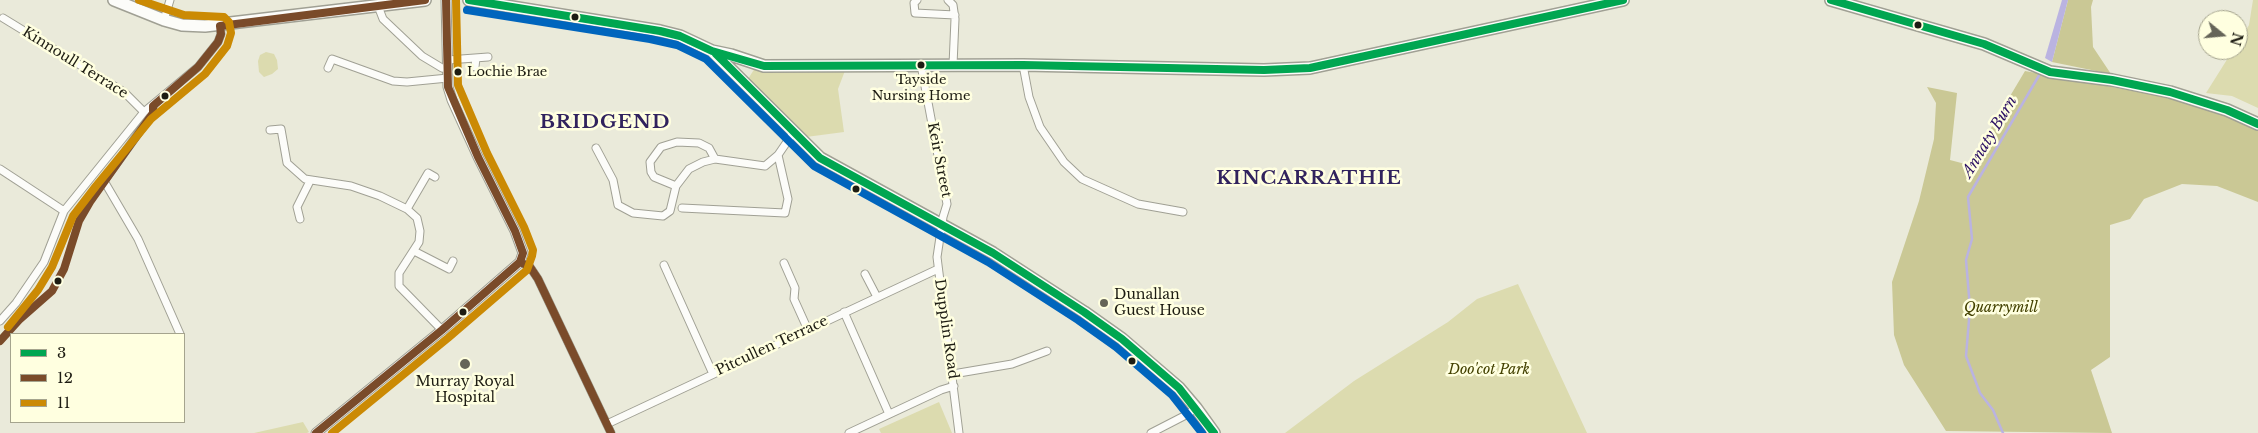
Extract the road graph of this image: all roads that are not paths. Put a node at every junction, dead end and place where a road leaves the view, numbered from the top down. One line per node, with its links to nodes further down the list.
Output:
1 (114, 0): 13 (main road)
2 (170, 0): 13 (street)
3 (424, 0): 10 (main road)
4 (446, 0): 23 (street)
5 (469, 0): 15 (main road)
6 (917, 0): 11 (street)
7 (948, 0): 11 (street)
8 (1623, 0): 20 (main road)
9 (1831, 0): 26 (main road)
10 (378, 6): 14 (main road); 23 (street)
11 (955, 15): 19 (street)
12 (3, 18): 25 (street, Kinnoull Terrace)
13 (164, 20): 14 (main road)
14 (220, 26): 24 (street)
15 (712, 51): 18 (main road); 28 (main road)
16 (488, 57): 17 (street)
17 (476, 58): 21 (street); 23 (street)
18 (921, 65): 19 (main road); 41 (street, Keir Street)
19 (953, 65): 20 (main road)
20 (1023, 65): 39 (street)
21 (475, 67)
22 (328, 68): 23 (street)
23 (448, 69): 44 (street)
24 (153, 106): 25 (street); 54 (street)
25 (144, 112): 38 (street)
26 (2258, 124)
27 (270, 130): 34 (street)
28 (793, 133): 30 (street); 41 (main road)
29 (596, 148): 35 (street)
30 (778, 155): 31 (street); 37 (street)
31 (715, 159): 35 (street); 35 (street)
32 (0, 169): 38 (street)
33 (435, 177): 36 (street)
34 (310, 181): 36 (street); 40 (street)
35 (676, 186)
36 (407, 208): 42 (street)
37 (682, 208)
38 (64, 211): 51 (street)
39 (1183, 212)
40 (300, 219)
41 (943, 225): 47 (street, Dupplin Road); 59 (main road)
42 (414, 251): 43 (street); 52 (street)
43 (453, 261)
44 (520, 262): 52 (street); 61 (street)
45 (784, 263): 53 (street)
46 (664, 265): 56 (street)
47 (938, 269): 49 (street, Pitcullen Terrace); 57 (street, Dupplin Road)
48 (865, 274): 49 (street)
49 (876, 297): 50 (street, Pitcullen Terrace)
50 (844, 312): 53 (street, Pitcullen Terrace); 60 (street)
51 (0, 321)
52 (442, 330): 62 (street)
53 (808, 330): 56 (street, Pitcullen Terrace)
54 (180, 333)
55 (1047, 351): 57 (street)
56 (713, 374): 61 (street, Pitcullen Terrace)
57 (953, 374): 58 (street, Dupplin Road)
58 (954, 386): 60 (street); 65 (street, Dupplin Road)
59 (1196, 408): 66 (street); 67 (main road)
60 (889, 414): 64 (street)
61 (607, 424): 63 (street)
62 (316, 433)
63 (611, 433)
64 (849, 433)
65 (959, 433)
66 (1151, 433)
67 (1214, 433)

